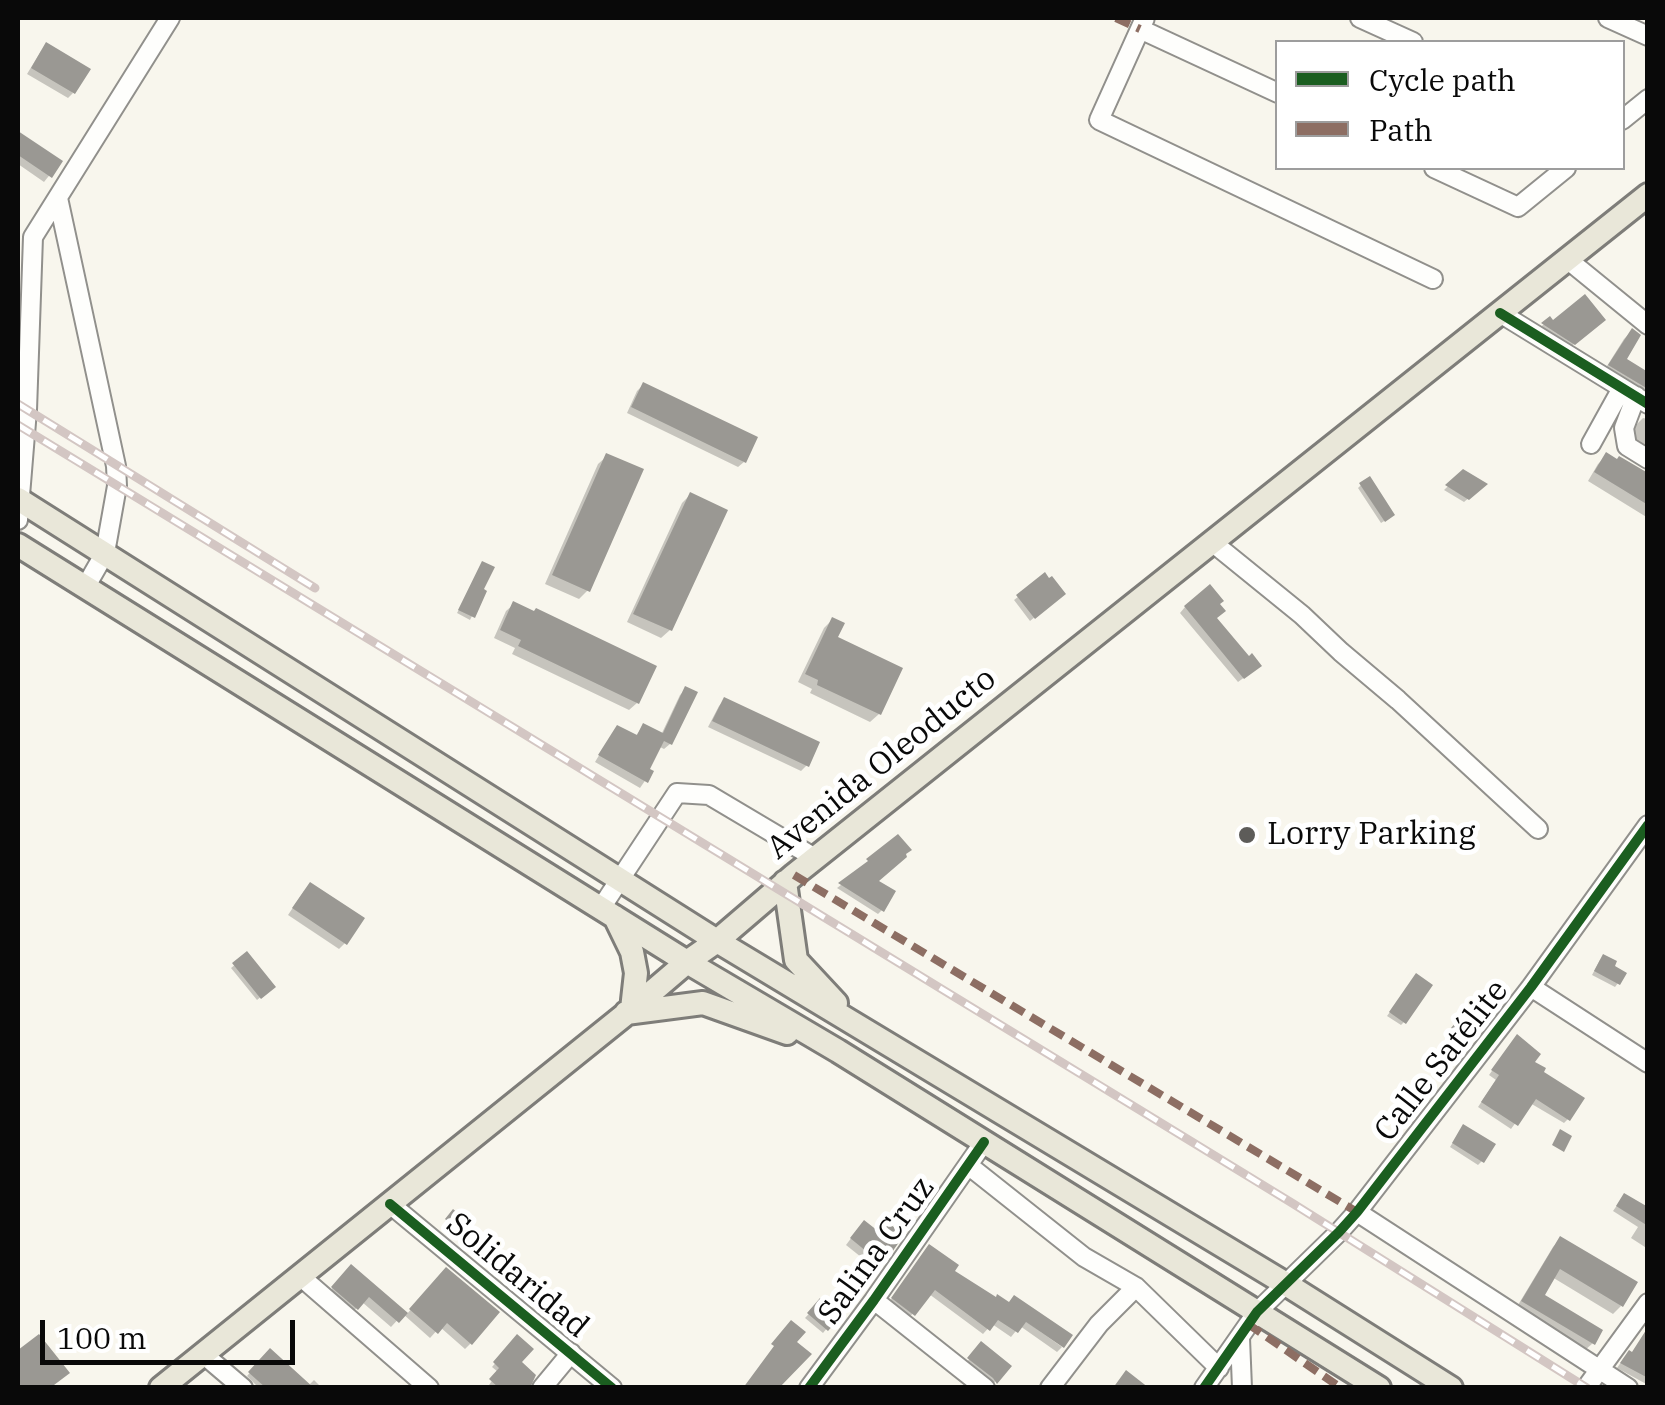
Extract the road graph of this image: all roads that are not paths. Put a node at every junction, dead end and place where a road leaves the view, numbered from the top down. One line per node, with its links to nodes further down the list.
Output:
1 (170, 18): 13 (street)
2 (1360, 18): 6 (street)
3 (1608, 18): 5 (street)
4 (1143, 23): 7 (street); 15 (street)
5 (1648, 36)
6 (1409, 40)
7 (1275, 92)
8 (1648, 99): 9 (street)
9 (1625, 118)
10 (1438, 170): 11 (street)
11 (1564, 170)
12 (1648, 195): 14 (main road, Avenida Oleoducto)
13 (58, 198): 21 (street); 24 (street)
14 (1568, 259): 16 (main road, Avenida Oleoducto); 17 (street)
15 (1432, 279)
16 (1500, 313): 18 (street); 22 (main road, Avenida Oleoducto)
17 (1648, 325)
18 (1635, 396): 19 (street); 20 (street)
19 (1592, 444)
20 (1648, 459)
21 (19, 507): 24 (main road)
22 (1212, 542): 27 (street); 28 (main road, Avenida Oleoducto)
23 (18, 545): 25 (main road)
24 (105, 553): 25 (street); 29 (main road)
25 (86, 586): 31 (main road)
26 (1648, 825): 34 (street, Calle Satélite)
27 (1538, 829)
28 (815, 858): 29 (street); 30 (main road, Avenida Oleoducto)
29 (620, 880): 31 (street); 32 (main road)
30 (785, 882): 32 (main road, Avenida Oleoducto); 36 (main road)
31 (608, 912): 33 (main road); 35 (main road)
32 (717, 942): 33 (main road, Avenida Oleoducto); 36 (main road)
33 (687, 962): 35 (main road, Avenida Oleoducto); 37 (main road)
34 (1530, 986): 38 (street); 44 (street, Calle Satélite)
35 (629, 1011): 37 (main road); 43 (main road, Avenida Oleoducto)
36 (855, 1024): 39 (main road)
37 (838, 1051): 40 (main road)
38 (1648, 1063)
39 (936, 1073): 40 (main road); 46 (main road)
40 (918, 1100): 41 (main road)
41 (984, 1142): 42 (street, Salina Cruz); 50 (main road)
42 (968, 1166): 47 (street); 48 (street, Salina Cruz)
43 (390, 1204): 45 (main road, Avenida Oleoducto); 52 (street, Solidaridad)
44 (1357, 1212): 46 (street, Calle Satélite); 55 (street)
45 (300, 1276): 53 (main road, Avenida Oleoducto); 58 (street)
46 (1286, 1284): 50 (street, Calle Satélite); 67 (main road)
47 (1136, 1287): 54 (street); 63 (street)
48 (874, 1300): 61 (street, Salina Cruz); 62 (street)
49 (1648, 1303): 55 (street)
50 (1256, 1312): 51 (street, Calle Satélite); 66 (main road)
51 (1240, 1337): 54 (street, Calle Satélite); 65 (street)
52 (571, 1353): 59 (street); 60 (street, Solidaridad)
53 (203, 1354): 56 (main road, Avenida Oleoducto); 57 (street)
54 (1219, 1368): 64 (street, Calle Satélite)
55 (1599, 1370): 68 (street); 69 (street)
56 (161, 1388)
57 (243, 1388)
58 (429, 1388)
59 (542, 1388)
60 (612, 1388)
61 (809, 1388)
62 (985, 1388)
63 (1050, 1388)
64 (1204, 1388)
65 (1242, 1388)
66 (1379, 1388)
67 (1451, 1388)
68 (1586, 1388)
69 (1628, 1388)

